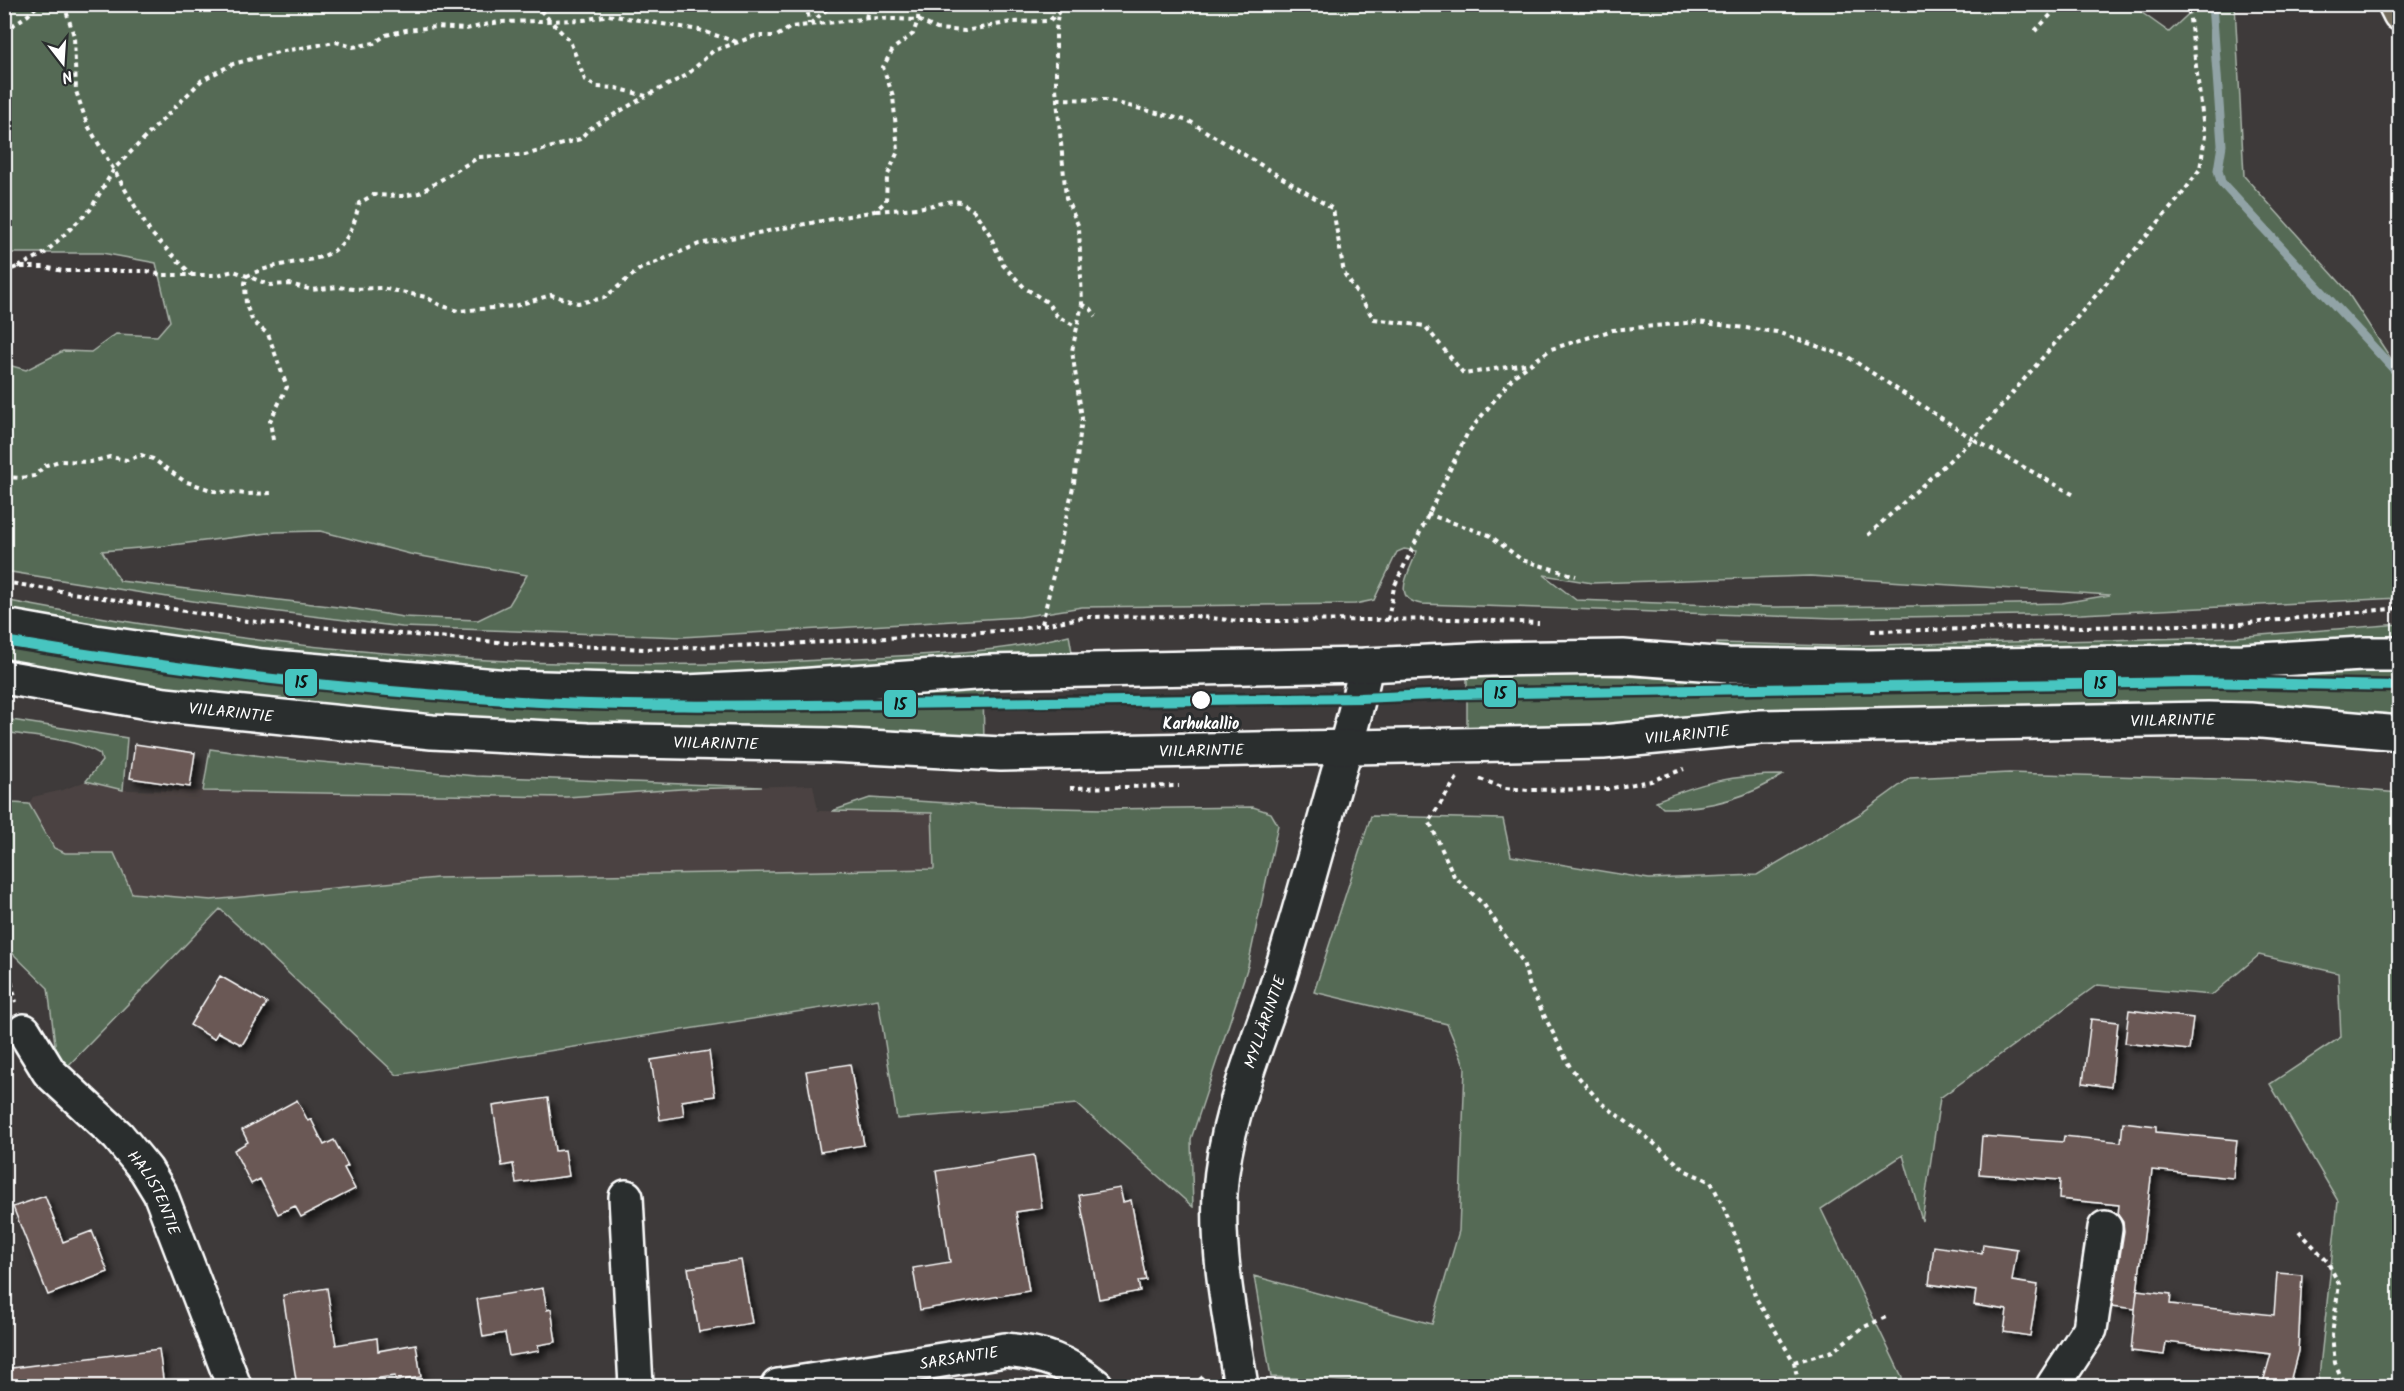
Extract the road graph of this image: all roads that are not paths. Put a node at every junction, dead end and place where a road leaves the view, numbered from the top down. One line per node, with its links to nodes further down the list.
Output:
1 (2395, 4): 2 (main road)
2 (2400, 14)
3 (4, 626): 5 (main road)
4 (2400, 654): 5 (main road)
5 (1366, 665): 8 (main road, MYLLÄRINTIE)
6 (4, 676): 8 (main road, VIILARINTIE)
7 (2400, 733): 8 (main road, VIILARINTIE)
8 (1347, 746): 16 (main road, MYLLÄRINTIE)
9 (24, 1032): 12 (main road, HALISTENTIE)
10 (626, 1197): 13 (main road)
11 (2105, 1228): 17 (main road)
12 (234, 1386)
13 (636, 1386)
14 (778, 1386): 15 (main road, SARSANTIE)
15 (1096, 1386)
16 (1241, 1386)
17 (2053, 1386)

